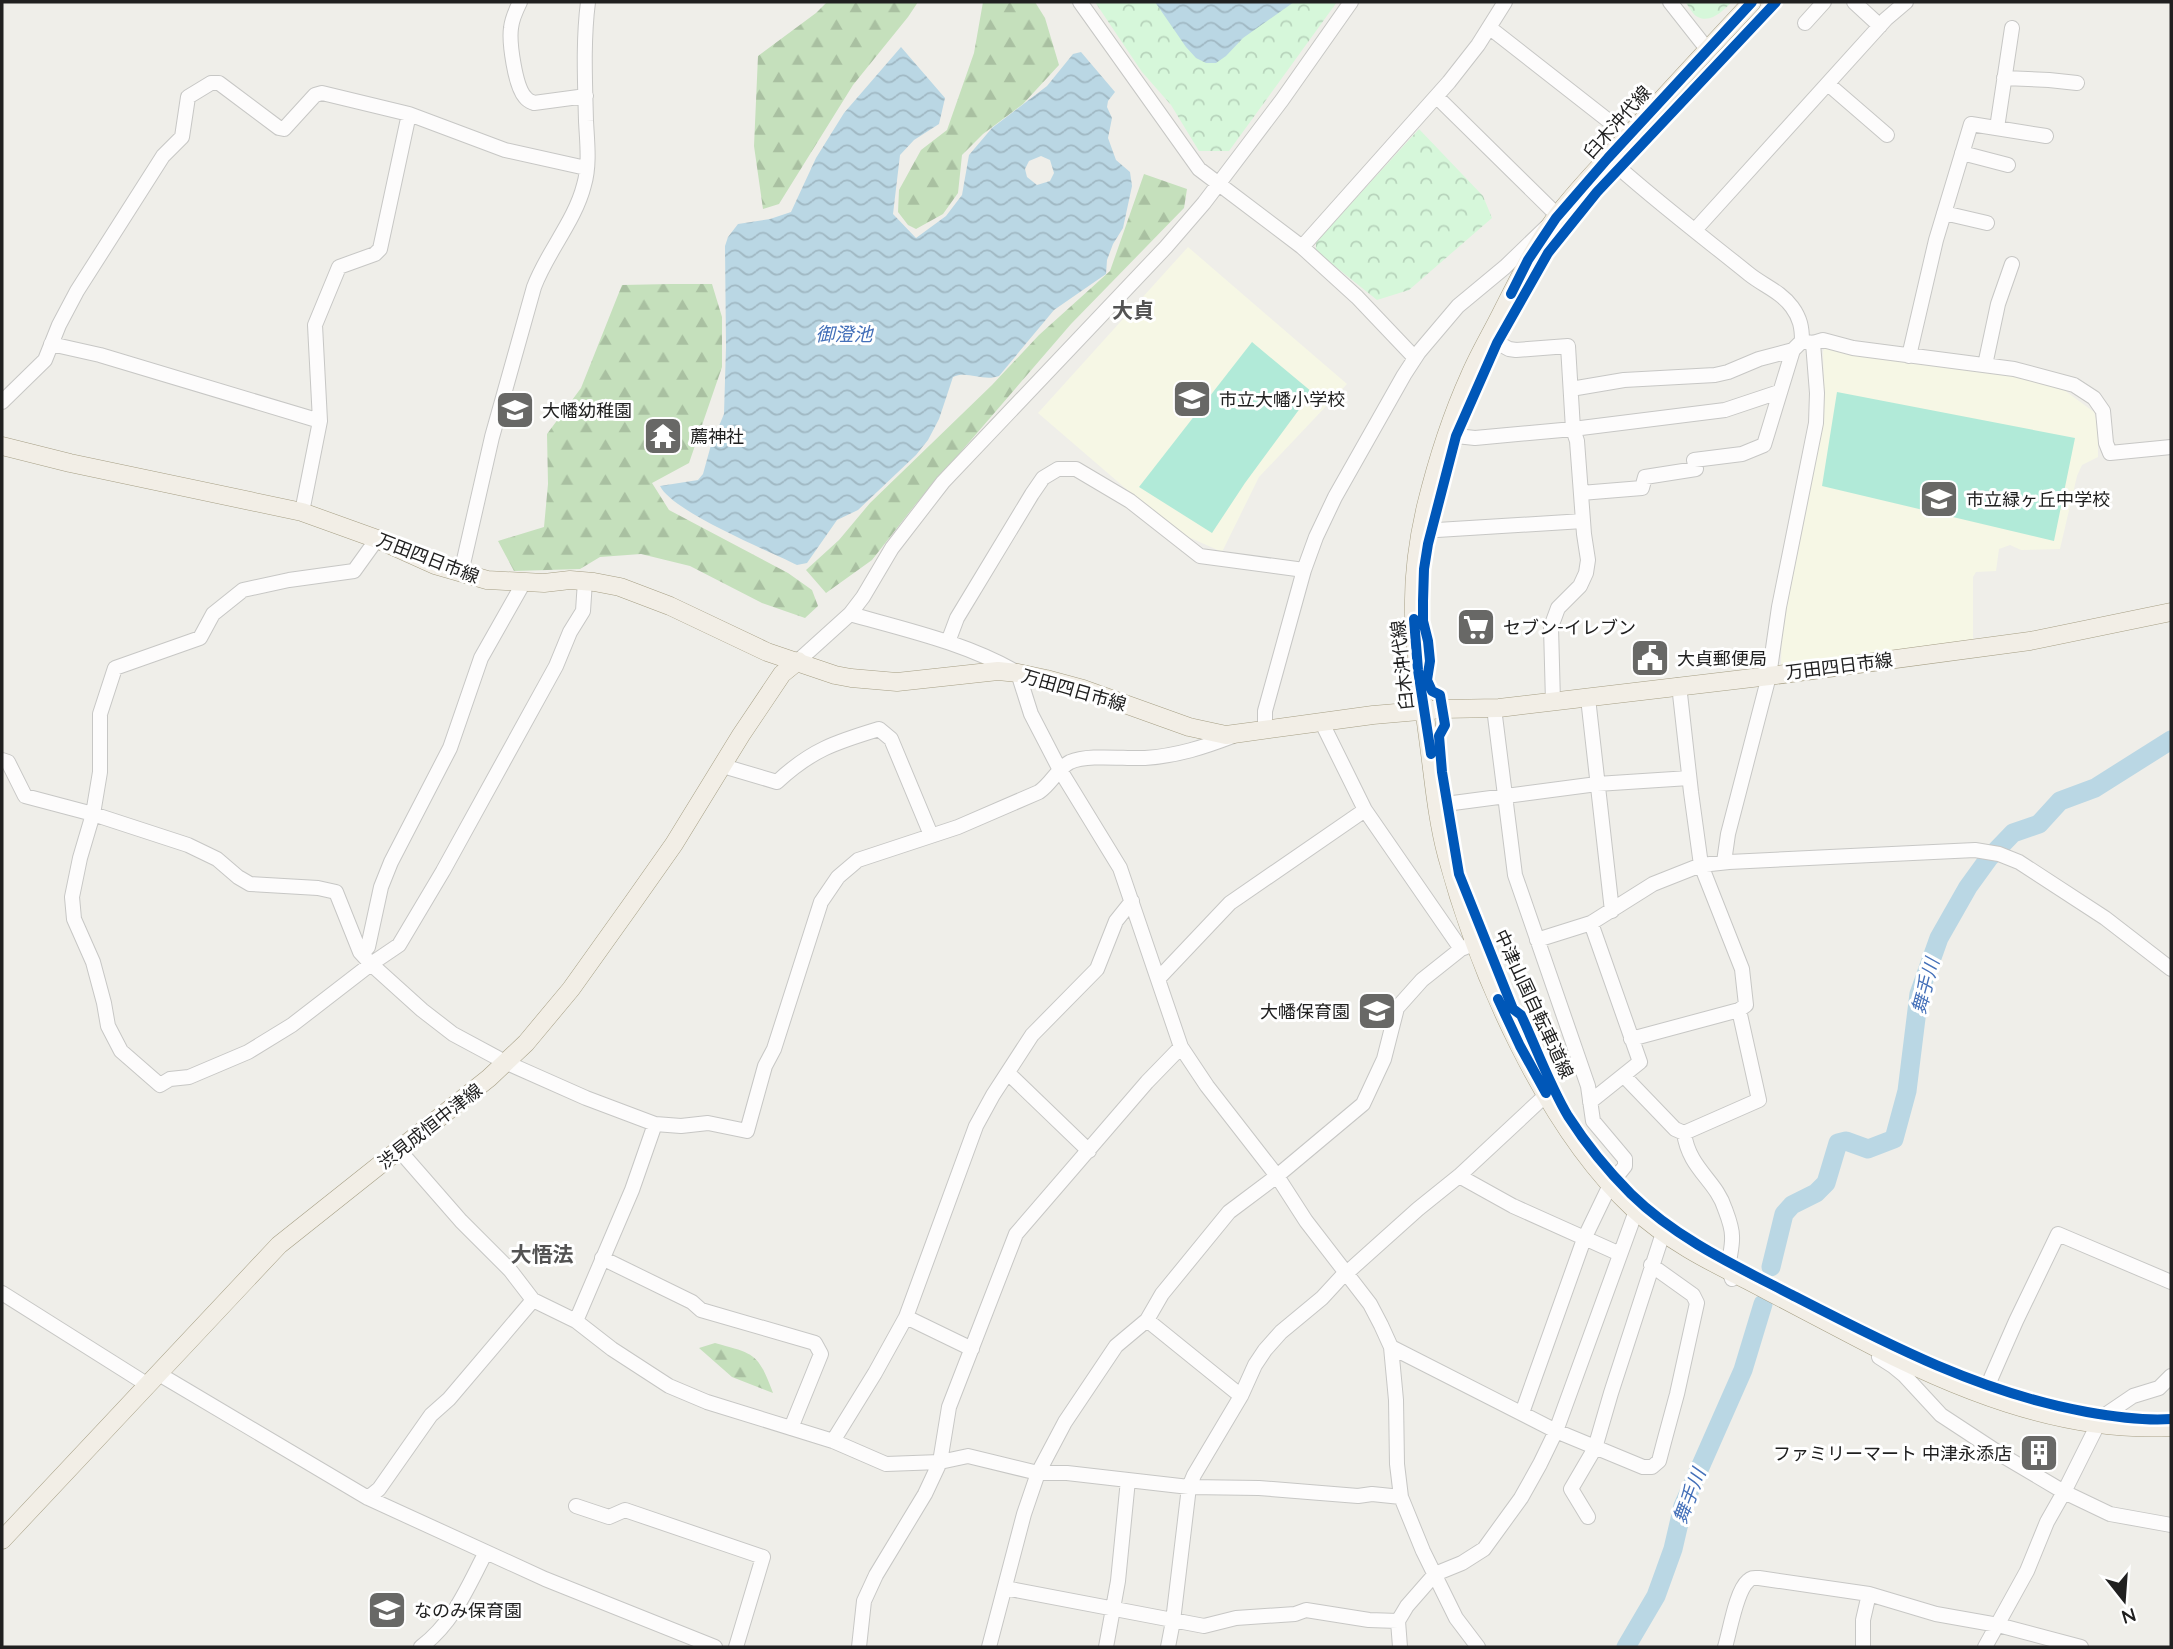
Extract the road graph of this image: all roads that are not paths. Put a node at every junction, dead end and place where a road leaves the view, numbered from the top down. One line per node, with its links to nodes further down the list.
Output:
1 (520, 2): 19 (street)
2 (588, 2): 19 (street)
3 (1080, 2): 30 (street)
4 (1351, 2): 30 (street)
5 (1505, 2): 13 (street)
6 (1671, 2): 15 (street)
7 (1752, 2): 15 (main road, 臼木沖代線)
8 (1824, 2): 11 (street)
9 (1854, 2): 12 (street)
10 (1906, 2): 12 (street)
11 (1805, 23)
12 (1880, 26): 18 (street)
13 (1490, 28): 20 (street); 24 (street)
14 (2012, 28): 16 (street)
15 (1707, 49): 24 (main road, 臼木沖代線)
16 (2004, 78): 17 (street); 22 (street)
17 (2077, 83)
18 (1828, 84): 23 (street); 34 (street)
19 (586, 96): 29 (street)
20 (1437, 97): 32 (street); 35 (street)
21 (409, 114): 29 (street); 38 (street); 46 (street)
22 (1997, 128): 25 (street); 26 (street)
23 (1886, 135)
24 (1628, 136): 27 (main road, 臼木沖代線)
25 (2046, 136)
26 (1962, 153): 28 (street); 31 (street)
27 (1608, 158): 32 (main road, 臼木沖代線); 34 (street)
28 (2008, 165)
29 (586, 167): 57 (street)
30 (1217, 184): 35 (street); 61 (street)
31 (1944, 213): 33 (street); 40 (street)
32 (1558, 216): 37 (main road, 臼木沖代線); 41 (street)
33 (1987, 223)
34 (1695, 230): 39 (street)
35 (1302, 247): 41 (street)
36 (2012, 264): 42 (street)
37 (1489, 338): 43 (street); 48 (main road, 臼木沖代線)
38 (51, 344): 45 (street); 46 (street)
39 (1803, 345): 40 (street); 43 (street); 44 (street); 65 (street)
40 (1909, 356): 42 (street)
41 (1415, 358): 56 (street)
42 (1985, 365): 50 (street)
43 (1571, 389): 47 (street)
44 (1779, 392): 47 (street); 51 (street)
45 (2, 402)
46 (320, 421): 52 (street)
47 (1573, 429): 48 (street); 51 (street)
48 (1447, 435): 54 (main road, 臼木沖代線)
49 (2, 446): 52 (main road, 万田四日市線)
50 (2171, 447)
51 (1581, 494): 53 (street)
52 (302, 512): 55 (main road, 万田四日市線)
53 (1583, 521): 54 (street); 68 (street)
54 (1421, 531): 70 (main road, 臼木沖代線)
55 (377, 539): 57 (main road, 万田四日市線); 82 (street)
56 (1304, 570): 62 (street); 72 (street)
57 (461, 573): 59 (main road, 万田四日市線)
58 (585, 581): 59 (main road, 万田四日市線); 63 (main road, 万田四日市線); 91 (street)
59 (523, 582): 91 (street)
60 (2171, 612): 65 (main road, 万田四日市線)
61 (850, 614): 62 (street); 63 (street)
62 (948, 642): 64 (street)
63 (798, 661): 64 (main road, 万田四日市線); 75 (main road, 渋見成恒中津線)
64 (1018, 673): 73 (main road, 万田四日市線); 76 (street)
65 (1769, 676): 66 (main road, 万田四日市線); 84 (street)
66 (1679, 685): 67 (main road, 万田四日市線); 77 (street)
67 (1588, 698): 68 (main road, 万田四日市線); 78 (street)
68 (1553, 702): 69 (main road, 万田四日市線)
69 (1494, 708): 70 (main road, 万田四日市線); 79 (street)
70 (1424, 710): 71 (main road, 万田四日市線); 80 (main road, 臼木沖代線)
71 (1322, 723): 72 (main road, 万田四日市線); 81 (street)
72 (1265, 730): 73 (main road, 万田四日市線)
73 (1236, 735): 76 (street)
74 (2, 760): 82 (street)
75 (723, 766): 83 (street); 97 (main road, 渋見成恒中津線)
76 (1060, 770): 83 (street); 86 (street)
77 (1689, 778): 78 (street); 85 (street)
78 (1597, 784): 79 (street); 87 (street)
79 (1505, 795): 80 (street); 89 (street)
80 (1438, 805): 90 (main road, 臼木沖代線)
81 (1365, 810): 90 (street); 93 (street)
82 (93, 814): 91 (street); 91 (street)
83 (932, 835): 102 (street)
84 (1724, 862): 85 (street); 92 (street)
85 (1701, 865): 87 (street); 94 (street)
86 (1132, 901): 93 (street); 98 (street)
87 (1612, 911): 88 (street)
88 (1591, 923): 89 (street); 95 (street)
89 (1537, 940): 101 (street)
90 (1468, 946): 100 (main road, 臼木沖代線); 106 (street)
91 (366, 959): 97 (street)
92 (2171, 969)
93 (1158, 979): 96 (street)
94 (1739, 1010): 95 (street); 103 (street)
95 (1631, 1039): 99 (street)
96 (1181, 1047): 105 (street); 106 (street)
97 (507, 1063): 102 (street); 104 (main road, 渋見成恒中津線)
98 (1007, 1073): 105 (street); 120 (street)
99 (1623, 1076): 101 (street); 103 (street)
100 (1547, 1094): 107 (street); 108 (main road, 臼木沖代線)
101 (1590, 1102): 108 (street)
102 (655, 1124): 113 (street)
103 (1684, 1133): 115 (street)
104 (399, 1150): 119 (street); 126 (main road, 渋見成恒中津線)
105 (1089, 1151): 124 (street)
106 (1277, 1176): 116 (street); 121 (street)
107 (1459, 1176): 111 (street); 116 (street)
108 (1610, 1185): 109 (main road, 臼木沖代線); 111 (street)
109 (1636, 1211): 110 (main road, 臼木沖代線); 112 (street)
110 (1663, 1233): 114 (street); 115 (main road, 臼木沖代線)
111 (1584, 1239): 112 (street); 129 (street)
112 (1620, 1254): 133 (street)
113 (602, 1258): 122 (street); 132 (street)
114 (1651, 1265): 135 (street); 135 (street)
115 (1728, 1271): 127 (main road, 臼木沖代線); 140 (street)
116 (1345, 1273): 123 (street); 128 (street)
117 (2171, 1282): 127 (street)
118 (2, 1293): 126 (street)
119 (533, 1300): 122 (street); 142 (street)
120 (906, 1317): 124 (street); 134 (street)
121 (1147, 1320): 128 (street); 137 (street)
122 (576, 1321): 132 (street)
123 (1391, 1347): 129 (street); 141 (street)
124 (972, 1349): 136 (street)
125 (2171, 1376): 130 (street)
126 (153, 1380): 142 (street); 146 (main road, 渋見成恒中津線)
127 (1984, 1394): 130 (main road, 臼木沖代線)
128 (1241, 1396): 139 (street)
129 (1522, 1413): 133 (street)
130 (2100, 1423): 131 (main road, 臼木沖代線); 140 (street)
131 (2171, 1427)
132 (791, 1428): 134 (street)
133 (1556, 1431): 135 (street); 148 (street)
134 (833, 1441): 136 (street)
135 (1595, 1448): 144 (street)
136 (940, 1462): 137 (street); 158 (street)
137 (1038, 1473): 138 (street); 149 (street)
138 (1128, 1480): 139 (street); 151 (street)
139 (1189, 1487): 141 (street); 152 (street)
140 (2064, 1492): 145 (street); 154 (street)
141 (1401, 1497): 148 (street)
142 (368, 1498): 147 (street)
143 (576, 1506): 157 (street)
144 (1588, 1517)
145 (2171, 1525)
146 (2, 1540)
147 (486, 1552): 155 (street); 156 (street)
148 (1434, 1574): 153 (street); 163 (street)
149 (1005, 1588): 151 (street); 159 (street)
150 (1868, 1594): 154 (street); 164 (street); 165 (street)
151 (1114, 1609): 152 (street); 160 (street)
152 (1173, 1621): 153 (street); 161 (street)
153 (1398, 1621): 162 (street)
154 (1998, 1625): 166 (street); 167 (street)
155 (421, 1647)
156 (715, 1647)
157 (736, 1647)
158 (859, 1647)
159 (989, 1647)
160 (1106, 1647)
161 (1168, 1647)
162 (1400, 1647)
163 (1478, 1647)
164 (1726, 1647)
165 (1863, 1647)
166 (1985, 1647)
167 (2081, 1647)

